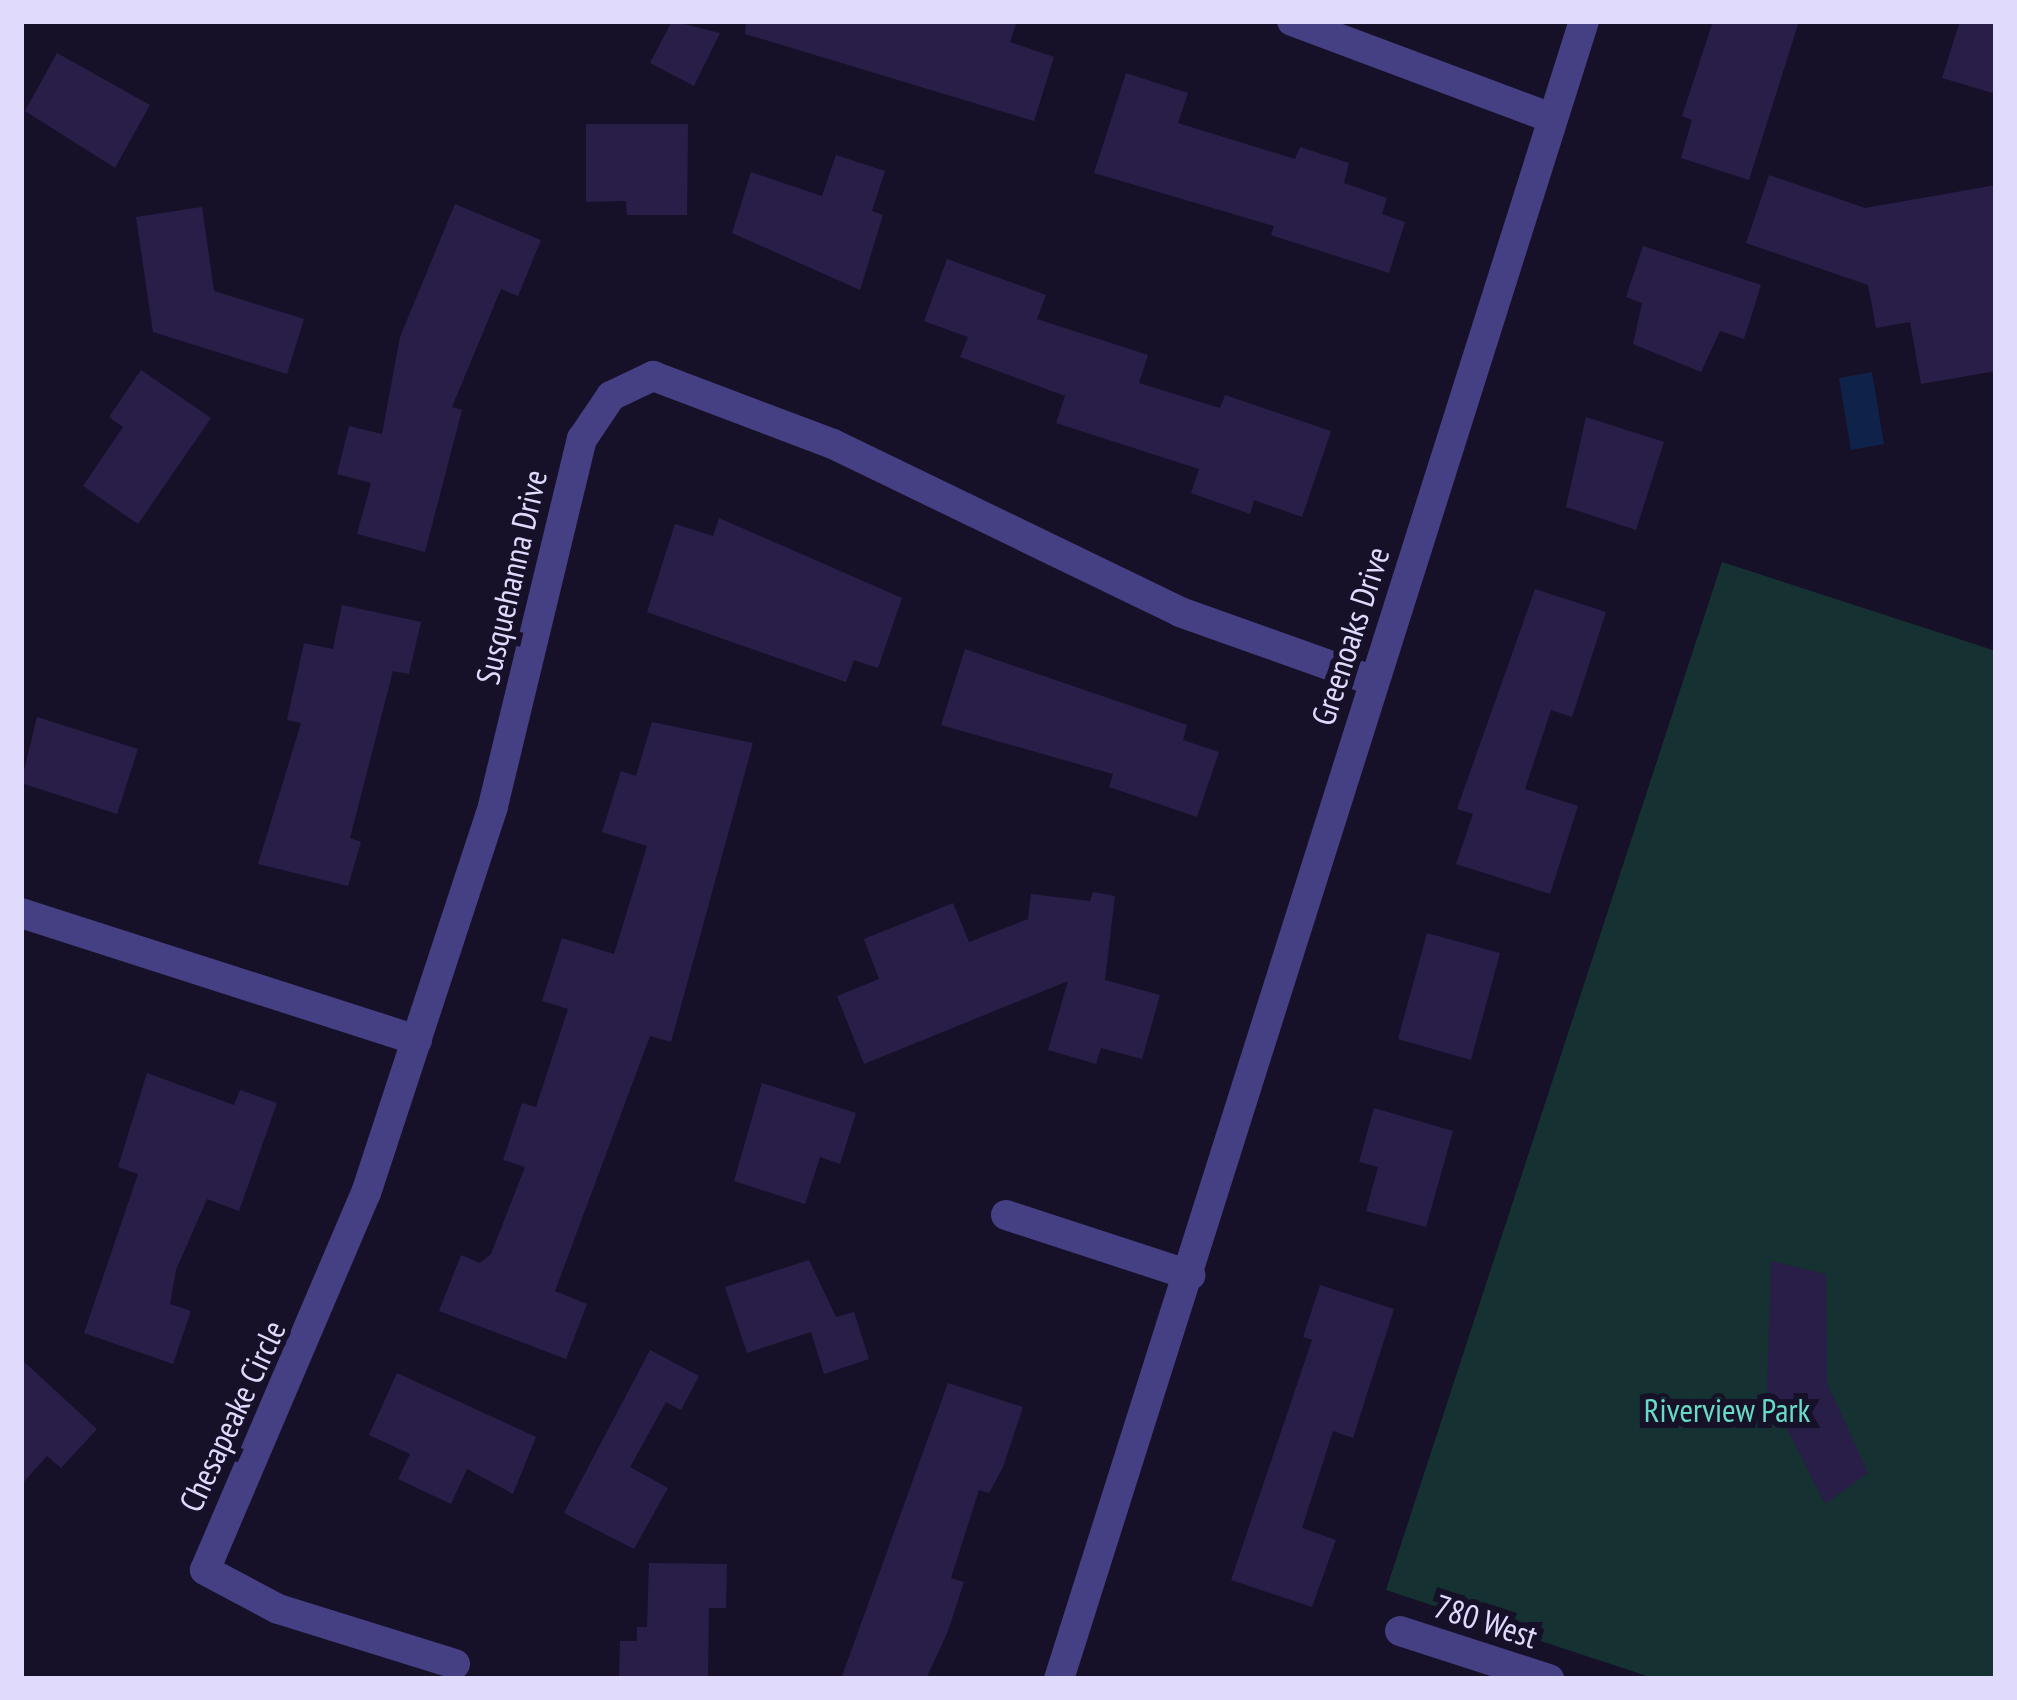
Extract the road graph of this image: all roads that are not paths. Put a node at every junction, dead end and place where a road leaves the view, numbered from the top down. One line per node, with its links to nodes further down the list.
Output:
1 (1292, 21): 3 (street)
2 (1584, 21): 3 (street, Greenoaks Drive)
3 (1552, 118): 4 (street, Greenoaks Drive)
4 (1374, 681): 6 (street, Susquehanna Drive); 8 (street, Greenoaks Drive)
5 (21, 913): 6 (street)
6 (417, 1040): 10 (street, Chesapeake Circle)
7 (1006, 1215): 8 (street)
8 (1190, 1275): 11 (street, Greenoaks Drive)
9 (1400, 1630): 12 (street, 780 West)
10 (455, 1664)
11 (1059, 1679)
12 (1549, 1679)

